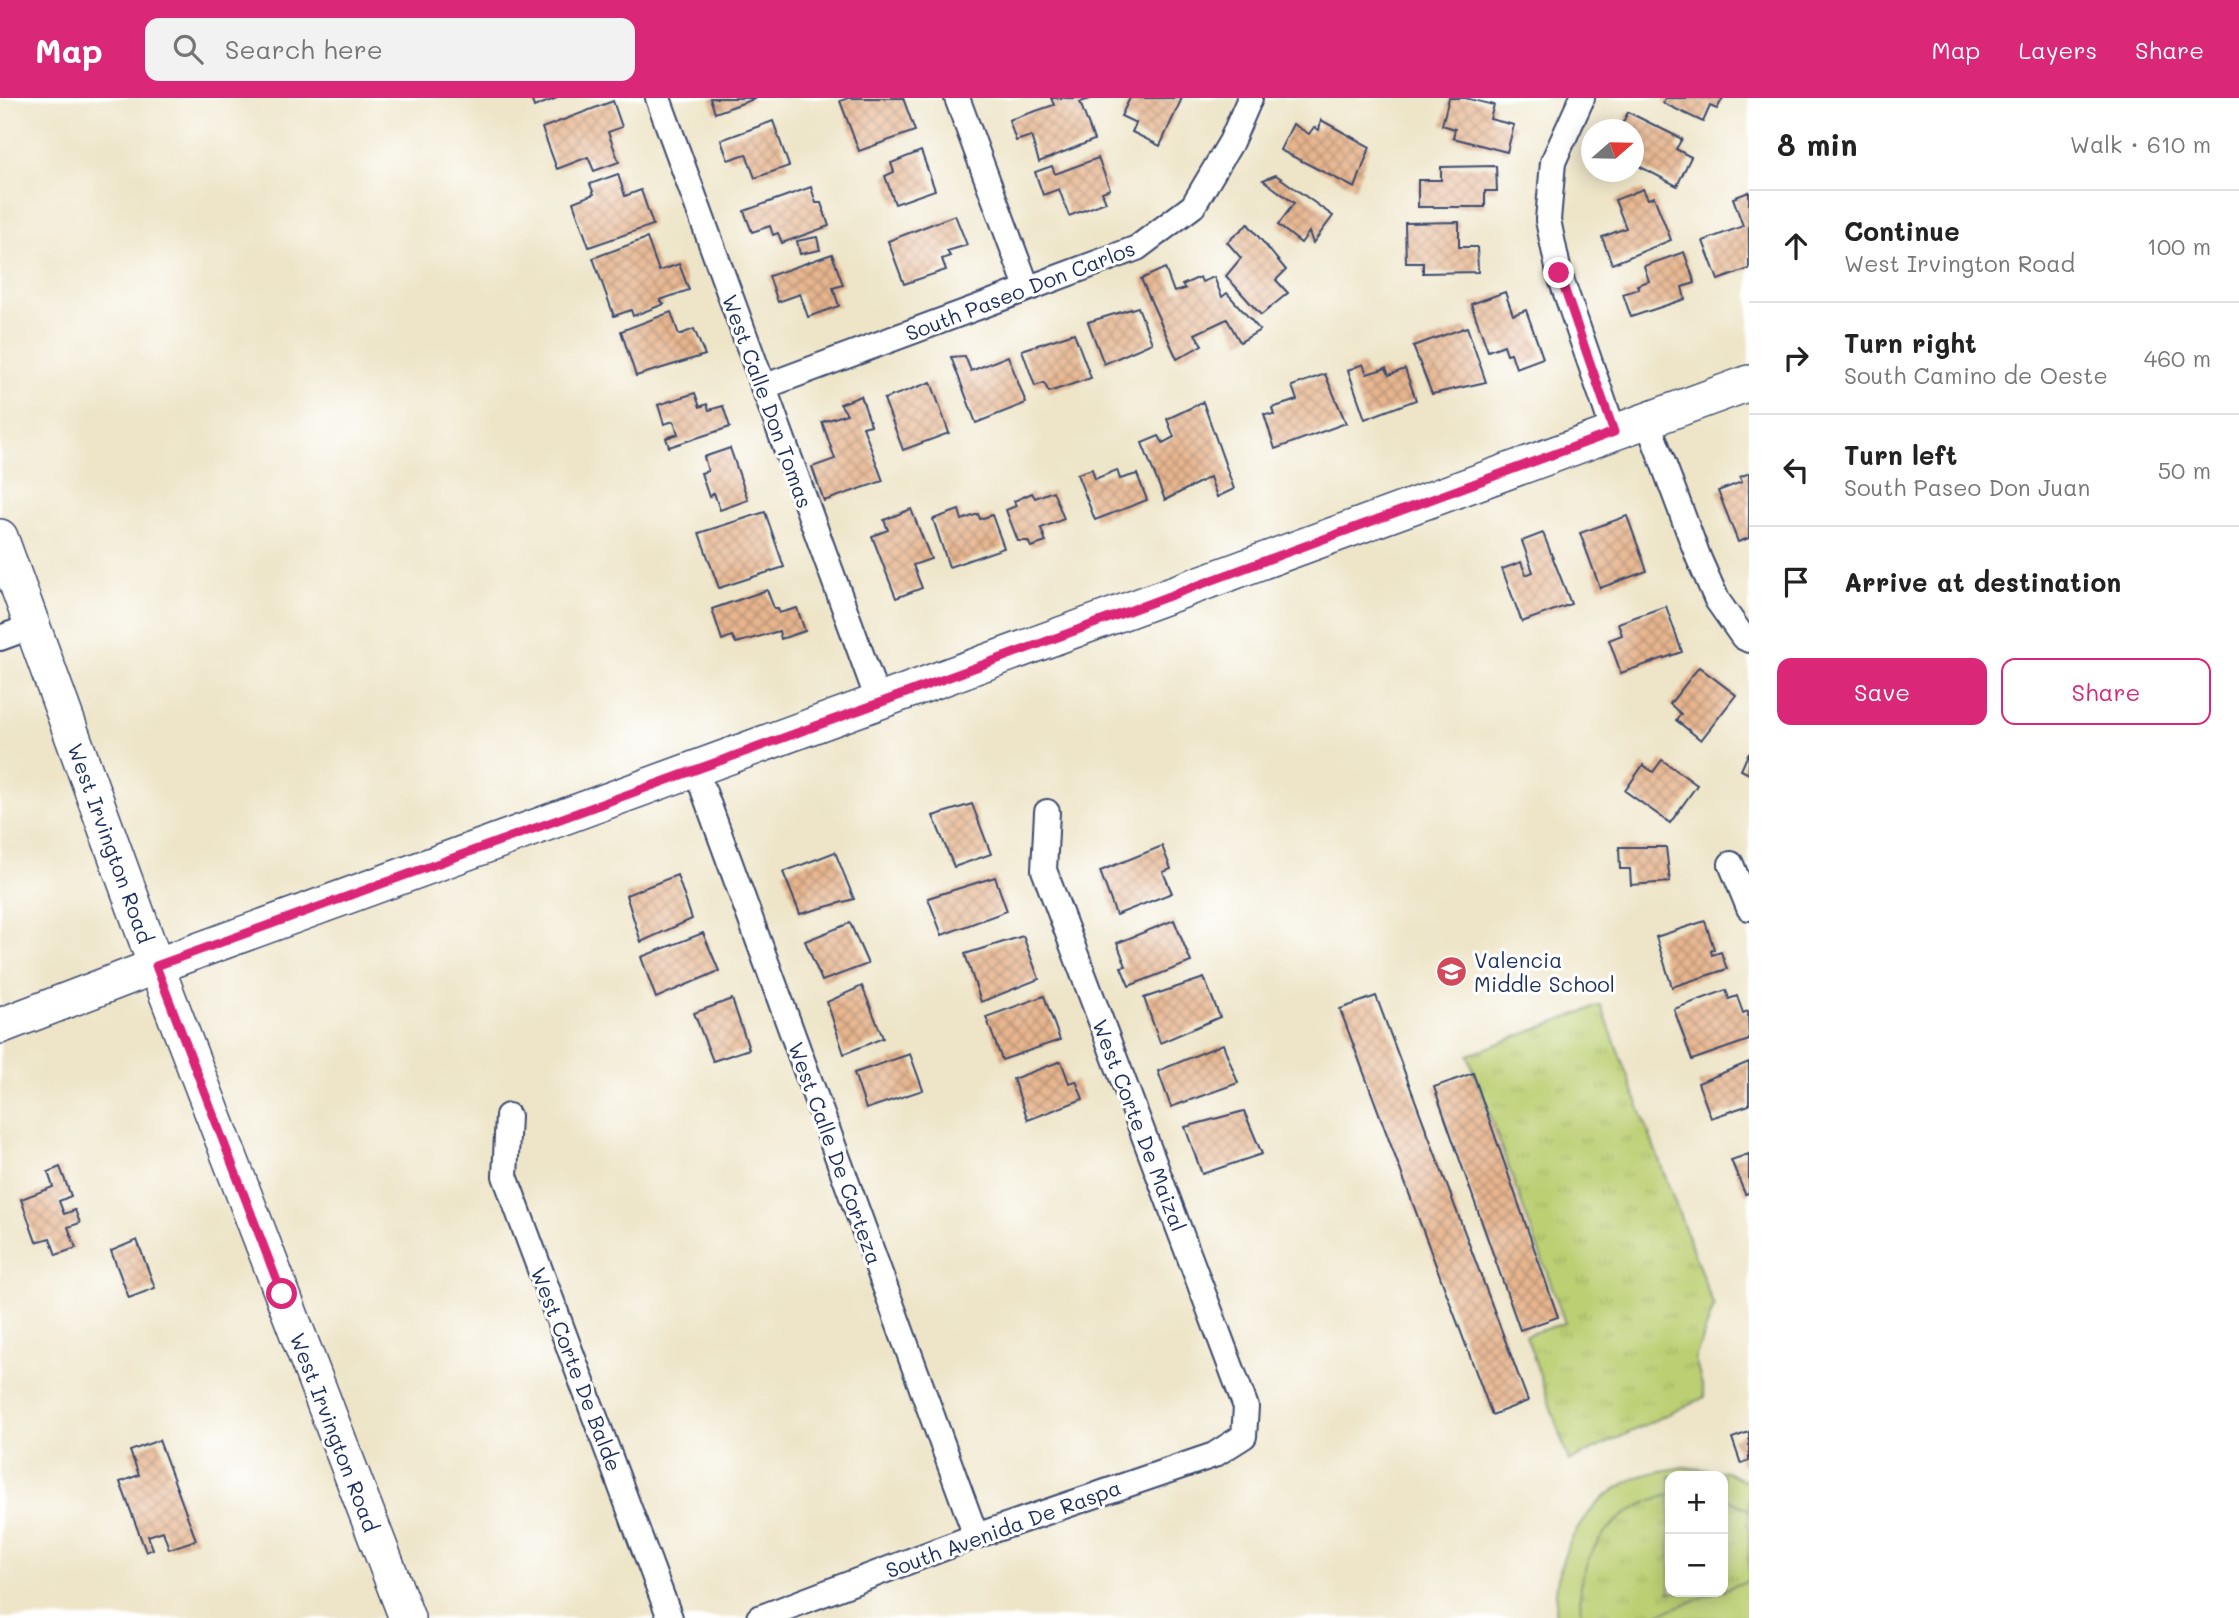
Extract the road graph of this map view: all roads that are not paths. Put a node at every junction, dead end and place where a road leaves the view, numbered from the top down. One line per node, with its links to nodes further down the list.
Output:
1 (658, 98): 7 (street, West Calle Don Tomas)
2 (957, 98): 5 (street)
3 (1250, 98): 5 (street, South Paseo Don Carlos)
4 (1582, 98): 9 (street)
5 (1027, 288): 7 (street, South Paseo Don Carlos)
6 (1749, 383): 8 (street)
7 (764, 387): 14 (street, West Calle Don Tomas)
8 (1647, 420): 9 (street); 13 (street)
9 (1614, 432): 14 (street)
10 (0, 537): 11 (street, West Irvington Road)
11 (33, 626): 12 (street); 19 (street, West Irvington Road)
12 (0, 638)
13 (1749, 640)
14 (879, 703): 15 (street)
15 (696, 770): 19 (street); 23 (street, West Calle De Corteza)
16 (1047, 812): 22 (street, West Corte De Maizal)
17 (1731, 864): 18 (street)
18 (1749, 908)
19 (156, 966): 20 (street); 24 (street, West Irvington Road)
20 (0, 1026)
21 (508, 1116): 25 (street, West Corte De Balde)
22 (1244, 1436): 23 (street, South Avenida De Raspa)
23 (976, 1536): 26 (street, South Avenida De Raspa)
24 (407, 1618)
25 (670, 1618)
26 (759, 1618)

